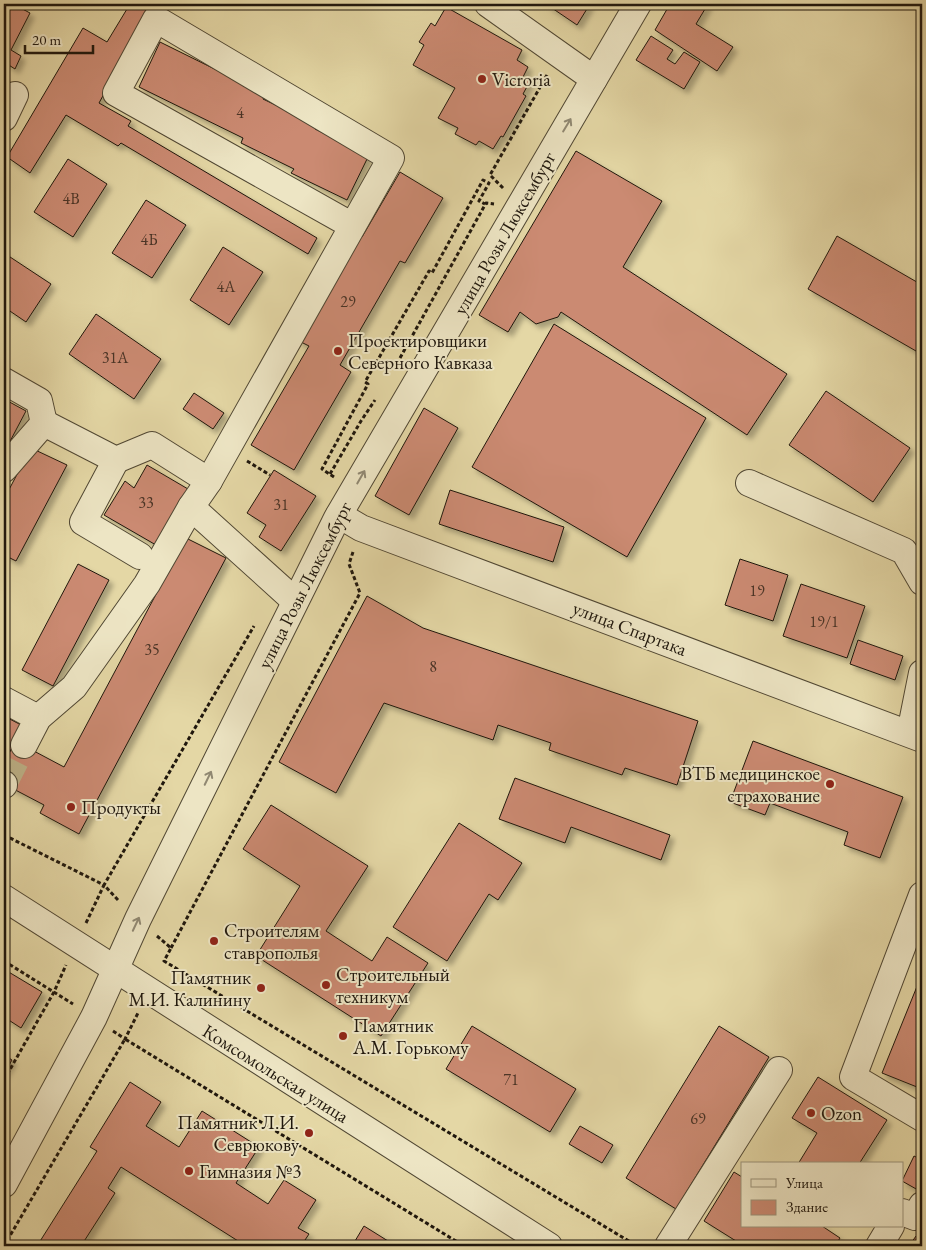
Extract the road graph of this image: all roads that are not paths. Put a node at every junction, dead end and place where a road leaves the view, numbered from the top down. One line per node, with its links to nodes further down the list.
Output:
1 (488, 4): 3 (street)
2 (638, 4): 3 (street, улица Розы Люксембург)
3 (594, 80): 14 (street, улица Розы Люксембург, one-way to 3)
4 (15, 95): 5 (street)
5 (4, 118)
6 (351, 225): 6 (street); 11 (street)
7 (4, 381): 8 (street)
8 (44, 423): 9 (street); 10 (street)
9 (116, 460): 11 (street); 15 (street)
10 (4, 469)
11 (209, 481): 13 (street)
12 (749, 483): 16 (street)
13 (191, 507): 17 (street); 20 (street)
14 (339, 515): 17 (street, улица Розы Люксембург); 21 (street, улица Спартака)
15 (140, 556)
16 (922, 582)
17 (295, 601): 25 (street, улица Розы Люксембург, one-way to 17)
18 (922, 673): 21 (street)
19 (4, 700): 20 (street)
20 (38, 718): 22 (street)
21 (916, 736)
22 (24, 746)
23 (922, 895): 27 (street)
24 (4, 898): 25 (street, Комсомольская улица)
25 (116, 968): 28 (street, улица Розы Люксембург); 32 (street, Комсомольская улица)
26 (779, 1070): 33 (street)
27 (922, 1118)
28 (6, 1173)
29 (922, 1205): 30 (street)
30 (904, 1213)
31 (890, 1228): 34 (street)
32 (549, 1246)
33 (668, 1246)
34 (879, 1246)

